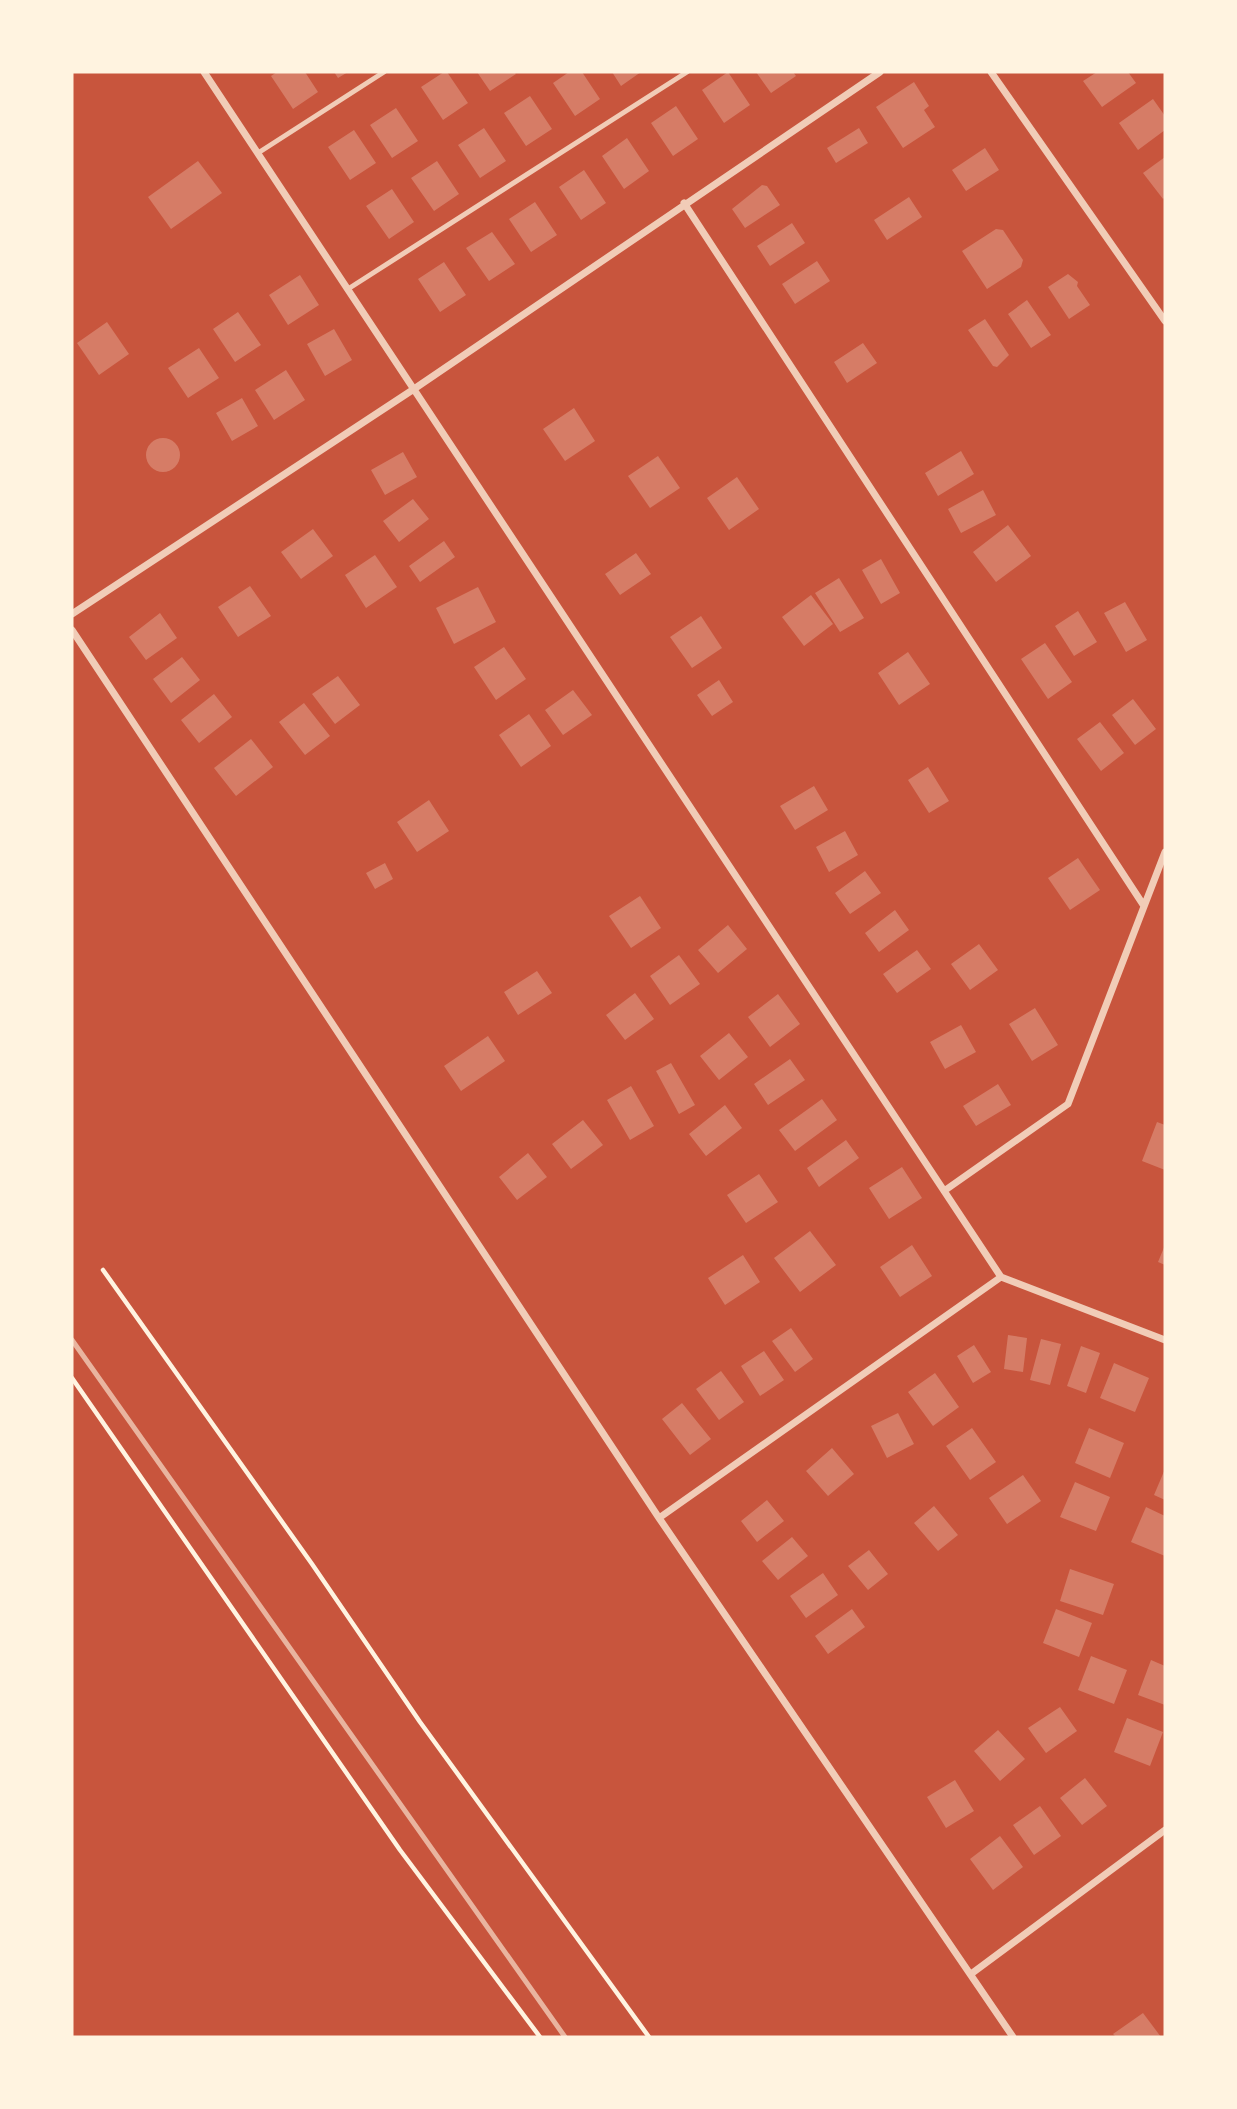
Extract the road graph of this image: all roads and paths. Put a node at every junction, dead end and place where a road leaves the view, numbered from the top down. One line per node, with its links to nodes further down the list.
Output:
1 (204, 72): 6 (street)
2 (384, 72): 6 (lane)
3 (687, 72): 8 (lane)
4 (880, 72): 7 (street)
5 (991, 72): 9 (street)
6 (258, 153): 8 (street)
7 (684, 203): 10 (street); 14 (street)
8 (348, 289): 10 (street)
9 (1165, 321)
10 (414, 389): 11 (street); 15 (street)
11 (72, 614)
12 (72, 630): 20 (street)
13 (1165, 852): 14 (street)
14 (1144, 906): 15 (street)
15 (944, 1191): 17 (street)
16 (103, 1270): 24 (path)
17 (1000, 1277): 18 (street); 20 (street)
18 (1165, 1340)
19 (72, 1378): 23 (path)
20 (659, 1518): 22 (street)
21 (1165, 1830): 22 (street)
22 (971, 1974): 25 (street)
23 (540, 2037)
24 (649, 2037)
25 (1013, 2037)

